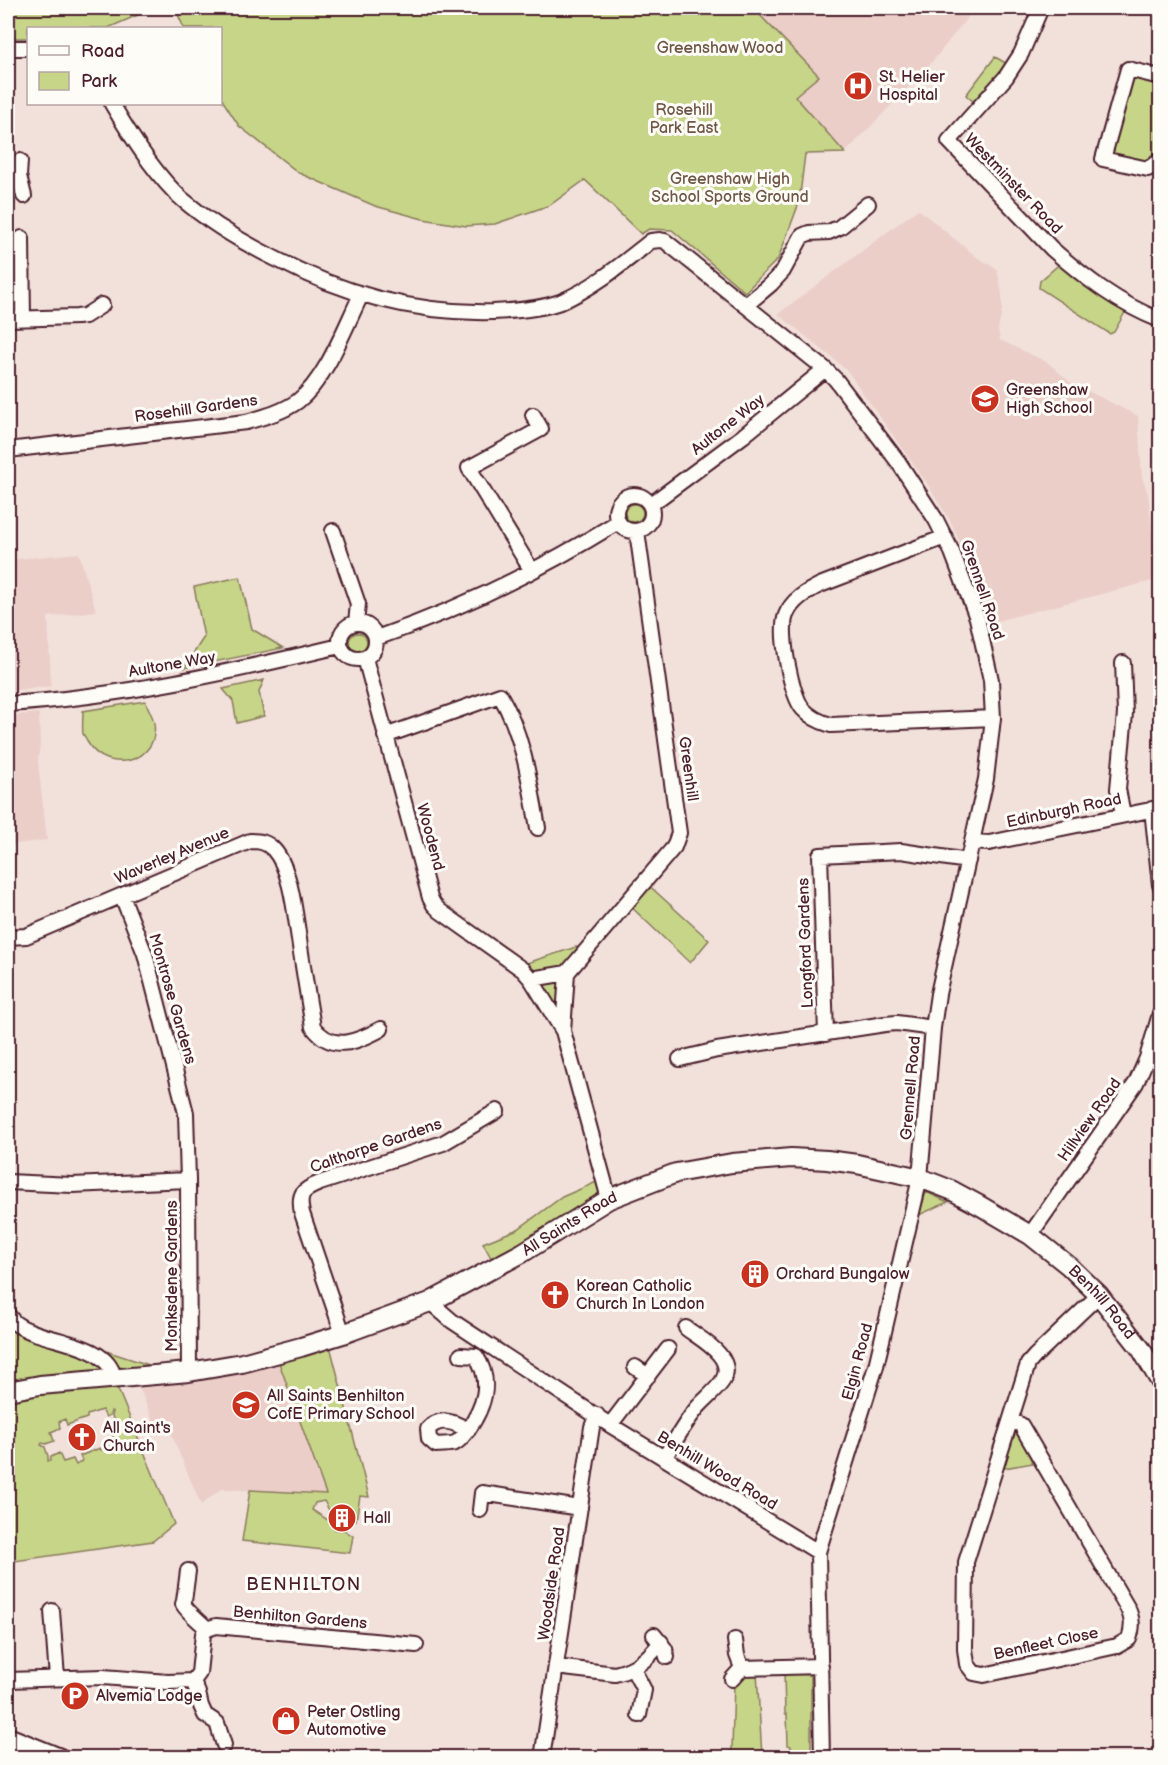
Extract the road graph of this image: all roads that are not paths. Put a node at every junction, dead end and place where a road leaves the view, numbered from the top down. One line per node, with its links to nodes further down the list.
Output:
1 (1041, 8): 17 (street, Westminster Road)
2 (8, 48): 3 (street)
3 (27, 48)
4 (1161, 77): 6 (street)
5 (113, 105): 12 (street)
6 (1161, 160)
7 (20, 161): 8 (street)
8 (14, 182): 9 (street)
9 (24, 196)
10 (868, 204): 14 (street)
11 (22, 238): 15 (street)
12 (361, 295): 14 (street, Grennell Road); 20 (street, Rosehill Gardens)
13 (102, 305): 15 (street)
14 (746, 305): 18 (street, Grennell Road)
15 (24, 318): 16 (street)
16 (8, 319)
17 (1161, 320)
18 (825, 369): 21 (street, Aultone Way); 25 (street, Grennell Road)
19 (534, 415): 26 (street)
20 (8, 450)
21 (650, 505): 22 (street); 24 (street)
22 (618, 522): 24 (street); 26 (street)
23 (333, 531): 27 (street)
24 (637, 531): 43 (street, Greenhill)
25 (945, 537): 33 (street, Grennell Road); 33 (street)
26 (532, 571): 28 (street)
27 (356, 623): 28 (street); 29 (street)
28 (376, 638): 30 (street)
29 (340, 646): 30 (street); 32 (street, Aultone Way)
30 (365, 658): 34 (street, Woodend)
31 (1123, 663): 36 (street)
32 (8, 704)
33 (993, 718): 38 (street, Grennell Road)
34 (386, 736): 37 (street); 44 (street, Woodend)
35 (1156, 808): 36 (street, Edinburgh Road); 40 (street)
36 (1123, 815): 38 (street, Edinburgh Road)
37 (538, 828)
38 (974, 842): 39 (street, Grennell Road)
39 (968, 861): 46 (street, Grennell Road); 49 (street, Longford Gardens)
40 (1161, 885)
41 (122, 896): 42 (street, Waverley Avenue); 47 (street, Waverley Avenue); 54 (street, Montrose Gardens)
42 (8, 937)
43 (567, 973): 44 (street); 48 (street, Woodend)
44 (531, 979): 48 (street, Woodend)
45 (1161, 1014): 50 (street, Hillview Road)
46 (933, 1028): 49 (street); 55 (street, Grennell Road)
47 (381, 1029)
48 (563, 1032): 58 (street, Woodend)
49 (826, 1034): 51 (street)
50 (1147, 1058): 52 (street); 59 (street, Hillview Road)
51 (680, 1059)
52 (1161, 1062)
53 (497, 1111): 64 (street, Calthorpe Gardens)
54 (186, 1113): 56 (street, Monksdene Gardens)
55 (920, 1178): 58 (street, All Saints Road); 59 (street, All Saints Road); 82 (street, Elgin Road)
56 (188, 1180): 57 (street, Monksdene Gardens); 70 (street, Monksdene Gardens)
57 (8, 1182)
58 (609, 1199): 61 (street, All Saints Road)
59 (1030, 1235): 60 (street, Benhill Road)
60 (1099, 1295): 73 (street, Benhill Road); 76 (street, Benfleet Close)
61 (430, 1302): 64 (street, All Saints Road); 65 (street, Benhill Wood Road)
62 (8, 1315): 72 (street)
63 (686, 1328): 79 (street)
64 (343, 1334): 70 (street, All Saints Road)
65 (484, 1342): 68 (street); 75 (street, Benhill Wood Road)
66 (668, 1349): 71 (street)
67 (461, 1355): 68 (street)
68 (476, 1356): 78 (street)
69 (635, 1367): 71 (street)
70 (189, 1372): 72 (street, All Saints Road)
71 (648, 1376): 77 (street)
72 (114, 1378): 74 (street, All Saints Road)
73 (1161, 1381)
74 (8, 1391)
75 (597, 1415): 77 (street, Benhill Wood Road); 80 (street, Woodside Road)
76 (1011, 1420): 76 (street, Benfleet Close)
77 (610, 1425): 79 (street, Benhill Wood Road)
78 (467, 1430)
79 (664, 1458): 82 (street, Benhill Wood Road)
80 (580, 1508): 81 (street); 90 (street, Woodside Road)
81 (480, 1510)
82 (818, 1552): 89 (street)
83 (188, 1571): 85 (street)
84 (52, 1611): 93 (street)
85 (207, 1629): 87 (street, Benhilton Gardens); 96 (street)
86 (735, 1641): 91 (street)
87 (416, 1645)
88 (667, 1657): 92 (street)
89 (821, 1666): 91 (street); 102 (street)
90 (556, 1667): 92 (street); 101 (street, Woodside Road)
91 (742, 1668): 94 (street)
92 (633, 1669): 97 (street)
93 (57, 1678): 95 (street); 96 (street)
94 (732, 1679)
95 (8, 1680)
96 (192, 1681): 99 (street)
97 (639, 1715)
98 (8, 1737): 100 (street)
99 (224, 1744)
100 (60, 1758)
101 (542, 1758)
102 (822, 1758)

